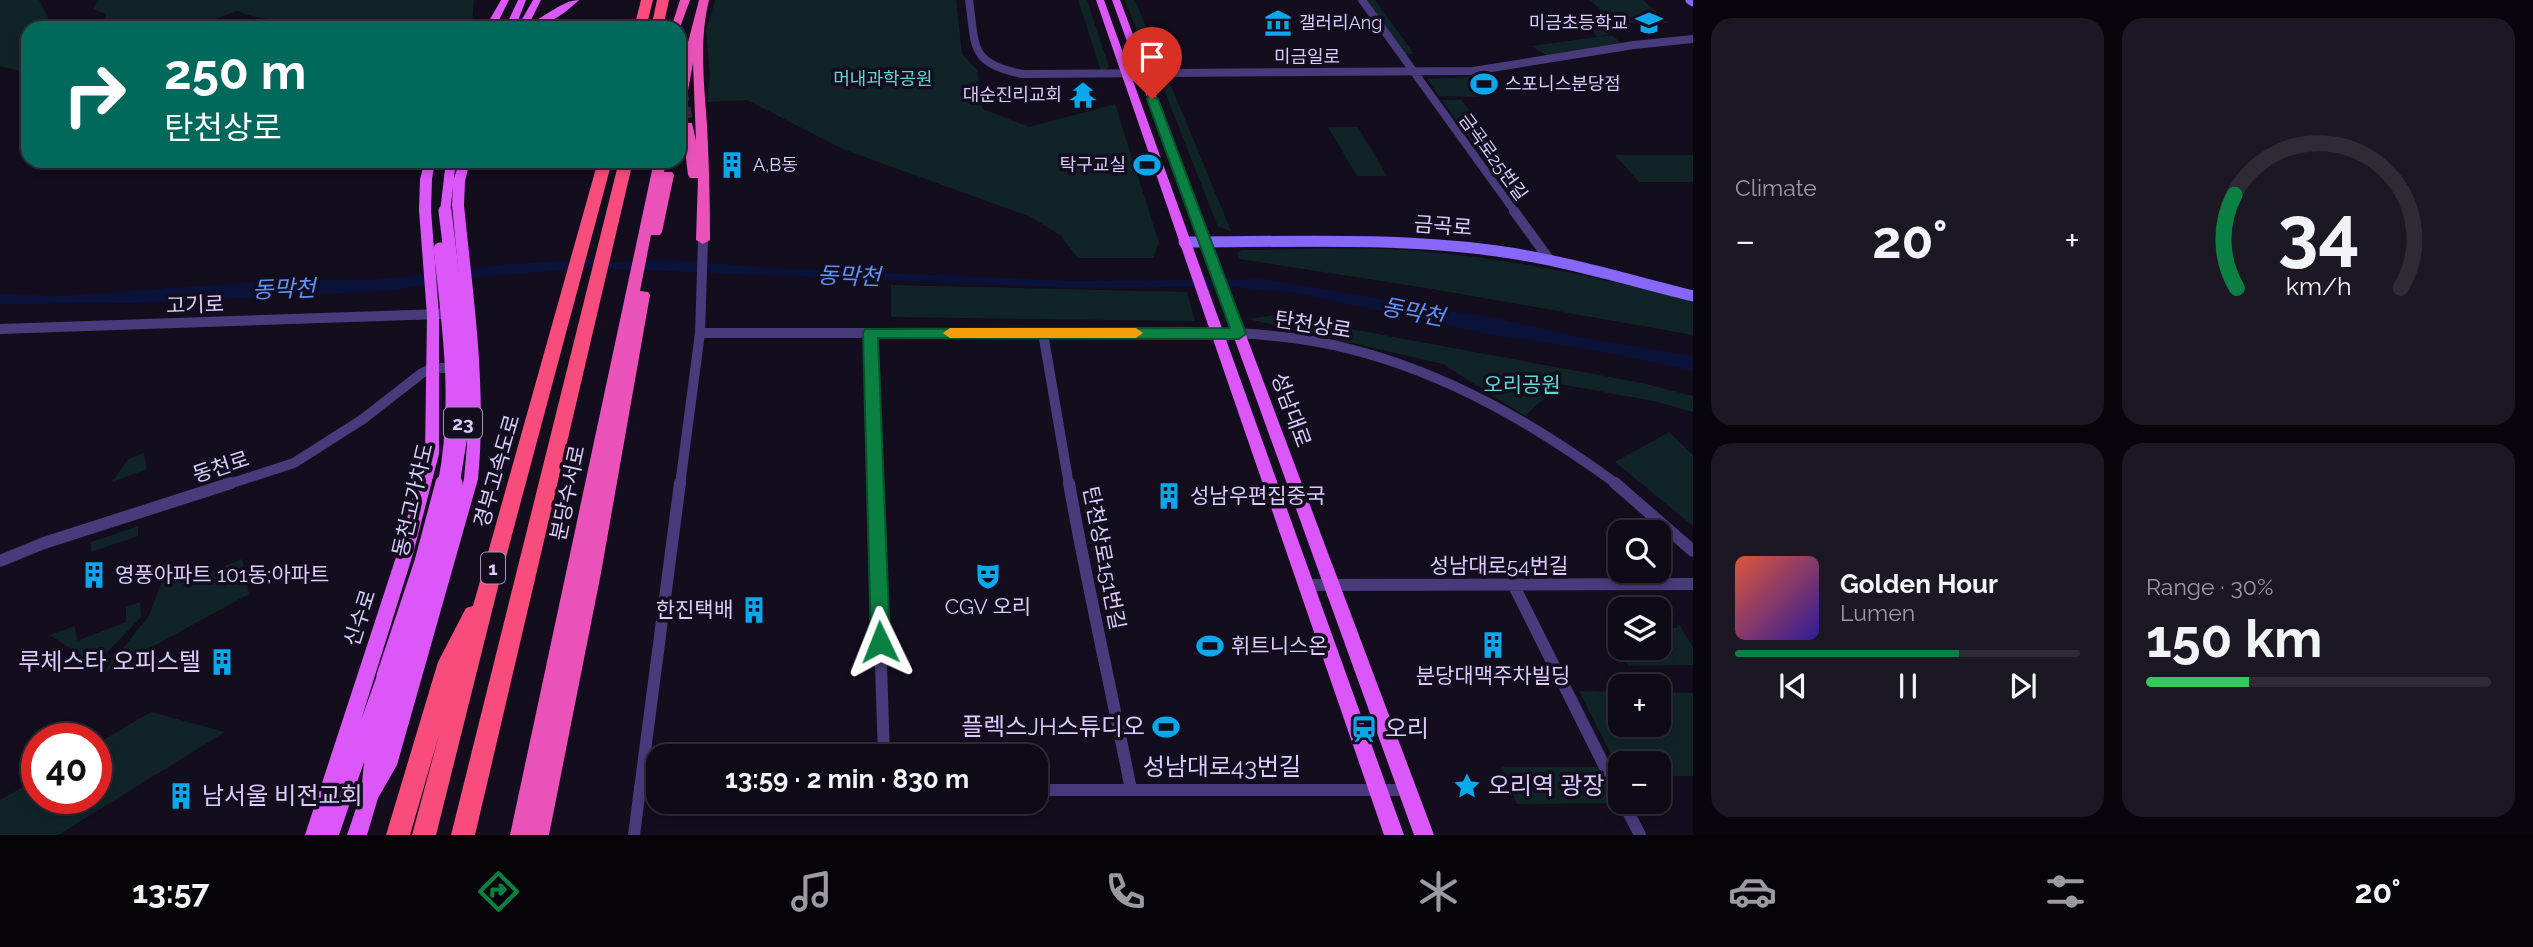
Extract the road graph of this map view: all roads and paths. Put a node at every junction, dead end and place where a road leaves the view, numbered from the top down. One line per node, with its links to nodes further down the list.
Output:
1 (498, 0): 17 (main road)
2 (505, 0): 18 (main road)
3 (513, 0): 19 (main road)
4 (522, 0): 20 (main road)
5 (529, 0): 21 (main road)
6 (537, 0): 22 (main road)
7 (575, 0): 23 (main road)
8 (647, 0): 24 (highway)
9 (663, 0): 25 (highway)
10 (685, 0): 26 (highway)
11 (696, 0): 29 (highway)
12 (704, 0): 27 (highway)
13 (969, 0): 31 (street, 미금일로)
14 (1100, 0): 31 (main road, 성남대로)
15 (1116, 0): 32 (main road, 성남대로)
16 (1362, 0): 33 (street, 금곡로25번길)
17 (492, 21)
18 (494, 21)
19 (504, 21)
20 (513, 21)
21 (519, 21)
22 (528, 21)
23 (542, 21)
24 (642, 21)
25 (658, 21)
26 (678, 21)
27 (699, 21): 30 (highway); 43 (highway)
28 (1693, 39): 33 (street, 미금일로)
29 (686, 42)
30 (686, 69)
31 (1125, 73): 32 (street, 미금일로); 46 (main road, 성남대로)
32 (1143, 73): 33 (street, 미금일로); 47 (main road, 성남대로)
33 (1413, 73): 48 (street, 금곡로25번길)
34 (688, 125): 43 (highway)
35 (428, 168): 52 (main road, 신수로)
36 (441, 168): 68 (main road, 동천고가차도 / 23, bridge)
37 (450, 168): 68 (main road, 동천고가차도 / 23, bridge)
38 (463, 168): 51 (main road)
39 (603, 168): 67 (highway, 경부고속도로 / 1)
40 (624, 168): 84 (highway, 1)
41 (659, 168): 44 (highway, 분당수서로)
42 (668, 168): 44 (highway, 분당수서로)
43 (701, 218): 45 (highway)
44 (650, 232): 50 (highway, 분당수서로)
45 (703, 240): 54 (street)
46 (1186, 248): 47 (main road, 금곡로); 57 (main road, 성남대로)
47 (1208, 248): 48 (main road, 금곡로); 58 (main road, 성남대로)
48 (1549, 259): 49 (main road, 금곡로)
49 (1693, 296)
50 (636, 305): 85 (highway, 분당수서로); 86 (highway, 분당수서로)
51 (468, 313): 52 (street, 고기로); 60 (main road)
52 (433, 315): 53 (street, 고기로); 59 (main road, 신수로)
53 (0, 329)
54 (701, 333): 55 (street, 탄천상로); 71 (street)
55 (870, 333): 56 (street, 탄천상로); 69 (street)
56 (1043, 333): 57 (street, 탄천상로); 74 (street, 탄천상로151번길)
57 (1217, 333): 58 (street, 탄천상로); 64 (main road, 성남대로)
58 (1239, 334): 61 (street, 탄천상로); 65 (main road, 성남대로)
59 (433, 368): 60 (street); 62 (street, 동천로); 79 (main road, 신수로)
60 (474, 368): 77 (main road)
61 (1693, 551)
62 (0, 561)
63 (1693, 584): 66 (street, 성남대로54번길)
64 (1306, 585): 65 (street, 성남대로54번길); 75 (main road, 성남대로)
65 (1331, 585): 66 (street, 성남대로54번길); 76 (main road, 성남대로)
66 (1514, 586): 70 (street)
67 (488, 587): 82 (highway); 83 (highway, 경부고속도로 / 1)
68 (392, 677): 77 (main road, 동천고가차도 / 23); 80 (main road, 동천고가차도 / 23)
69 (884, 744)
70 (1608, 773)
71 (640, 787): 72 (street); 87 (street)
72 (646, 787)
73 (1048, 790): 74 (street, 성남대로43번길)
74 (1130, 790): 75 (street, 성남대로43번길)
75 (1378, 790): 76 (street, 성남대로43번길); 88 (main road, 성남대로)
76 (1407, 790): 89 (main road, 성남대로)
77 (370, 794): 81 (main road, 동천고가차도 / 23)
78 (1629, 814): 90 (street)
79 (315, 835)
80 (329, 835)
81 (357, 835)
82 (398, 835)
83 (424, 835)
84 (463, 835)
85 (521, 835)
86 (538, 835)
87 (634, 835)
88 (1394, 835)
89 (1424, 835)
90 (1640, 835)

